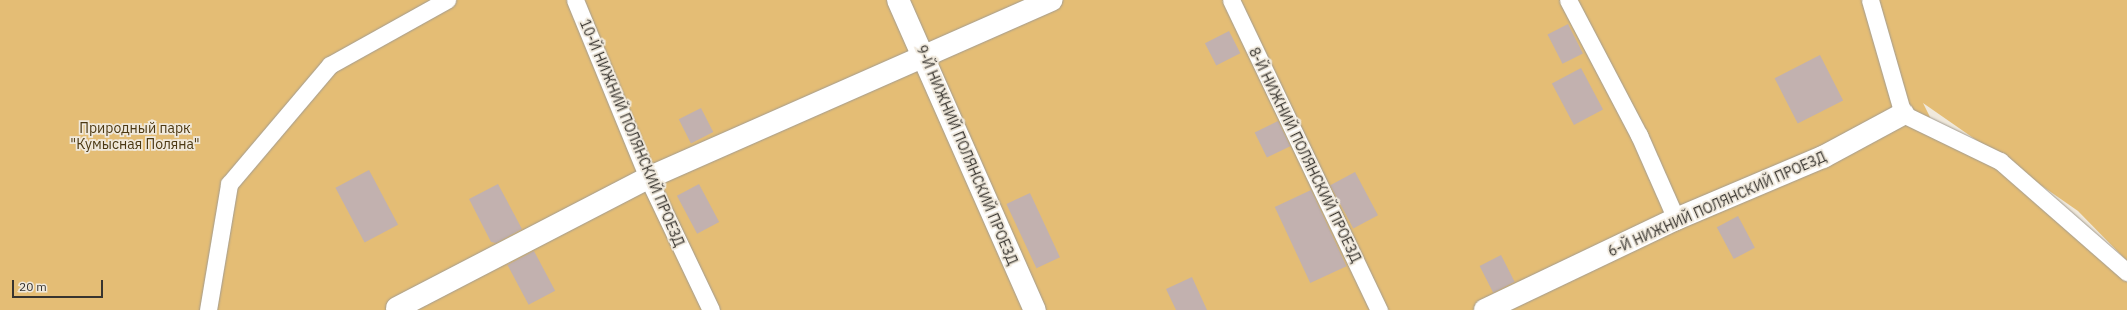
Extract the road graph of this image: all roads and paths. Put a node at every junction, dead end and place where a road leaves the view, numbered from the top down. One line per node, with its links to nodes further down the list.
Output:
1 (447, 0): 14 (lane)
2 (575, 0): 10 (lane, 10-Й НИЖНИЙ ПОЛЯНСКИЙ ПРОЕЗД)
3 (898, 0): 8 (street, 9-Й НИЖНИЙ ПОЛЯНСКИЙ ПРОЕЗД)
4 (1051, 0): 8 (street)
5 (1231, 0): 17 (lane, 8-Й НИЖНИЙ ПОЛЯНСКИЙ ПРОЕЗД)
6 (1568, 0): 11 (lane)
7 (1870, 0): 9 (lane)
8 (925, 55): 10 (street); 16 (street, 9-Й НИЖНИЙ ПОЛЯНСКИЙ ПРОЕЗД)
9 (1903, 114): 11 (street, 6-Й НИЖНИЙ ПОЛЯНСКИЙ ПРОЕЗД); 12 (lane)
10 (648, 178): 13 (street); 15 (lane, 10-Й НИЖНИЙ ПОЛЯНСКИЙ ПРОЕЗД)
11 (1676, 219): 18 (street, 6-Й НИЖНИЙ ПОЛЯНСКИЙ ПРОЕЗД)
12 (2127, 272)
13 (397, 309)
14 (208, 310)
15 (711, 310)
16 (1035, 310)
17 (1379, 310)
18 (1485, 310)

